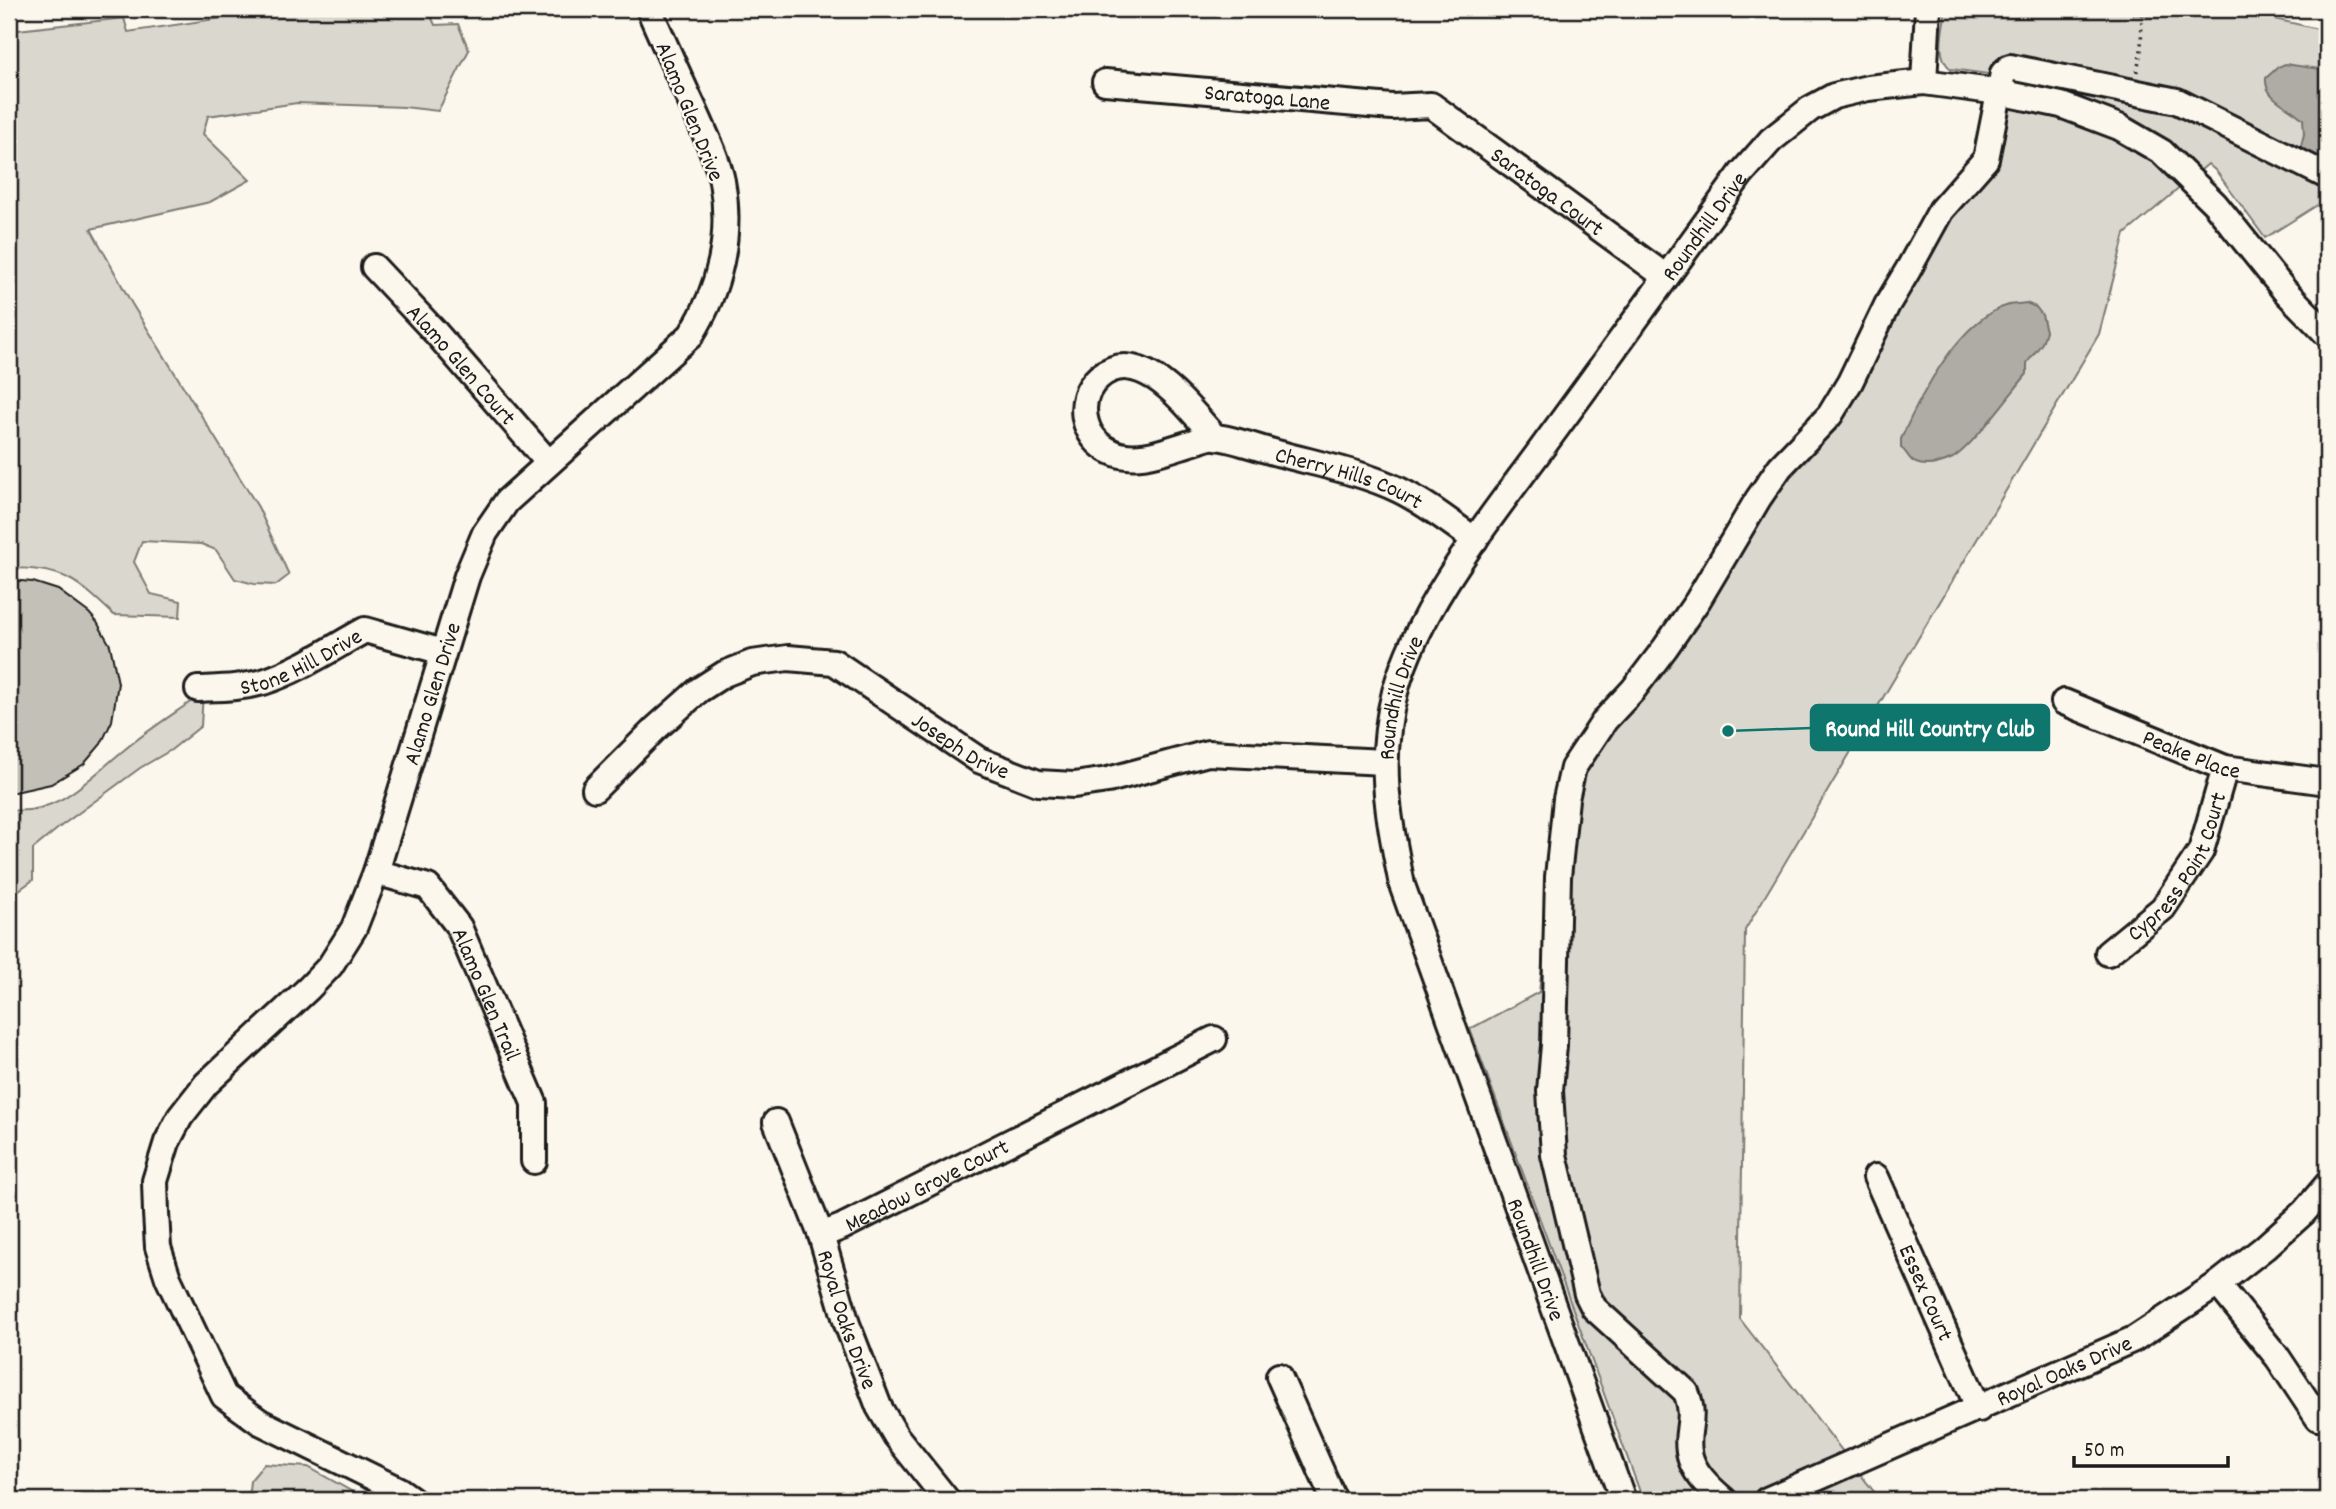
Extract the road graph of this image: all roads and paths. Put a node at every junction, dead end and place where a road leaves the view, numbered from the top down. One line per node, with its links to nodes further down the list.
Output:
1 (649, 9): 14 (street, Alamo Glen Drive)
2 (1928, 9): 5 (street)
3 (2143, 15): 6 (path)
4 (1105, 82): 8 (street, Saratoga Lane)
5 (1924, 82): 7 (street, Roundhill Drive); 11 (street, Roundhill Drive)
6 (2133, 91): 7 (street); 9 (street)
7 (1999, 92): 12 (street, Roundhill Drive); 39 (street)
8 (1431, 105): 11 (street, Saratoga Court)
9 (2327, 176)
10 (374, 267): 14 (street, Alamo Glen Court)
11 (1667, 277): 15 (street, Roundhill Drive)
12 (2327, 334)
13 (1214, 436): 13 (street); 15 (street, Cherry Hills Court)
14 (548, 462): 16 (street, Alamo Glen Drive)
15 (1475, 540): 19 (street, Roundhill Drive)
16 (443, 652): 17 (street, Stone Hill Drive); 23 (street, Alamo Glen Drive)
17 (198, 689)
18 (2064, 702): 20 (street, Peake Place)
19 (1384, 762): 22 (street, Joseph Drive); 38 (street, Roundhill Drive)
20 (2225, 768): 21 (street, Peake Place); 24 (street, Cypress Point Court)
21 (2327, 782)
22 (595, 789)
23 (376, 872): 27 (street, Alamo Glen Trail); 35 (street, Alamo Glen Drive)
24 (2108, 953)
25 (1214, 1039): 30 (street, Meadow Grove Court)
26 (776, 1122): 30 (street, Royal Oaks Drive)
27 (534, 1161)
28 (1876, 1177): 33 (street, Essex Court)
29 (2327, 1185): 31 (street, Royal Oaks Drive)
30 (821, 1235): 36 (street, Royal Oaks Drive)
31 (2218, 1284): 33 (street, Royal Oaks Drive); 34 (street)
32 (1279, 1376): 37 (street)
33 (1979, 1409): 40 (street, Royal Oaks Drive)
34 (2318, 1418)
35 (413, 1500)
36 (946, 1500)
37 (1334, 1500)
38 (1623, 1500)
39 (1724, 1500)
40 (1768, 1500)

